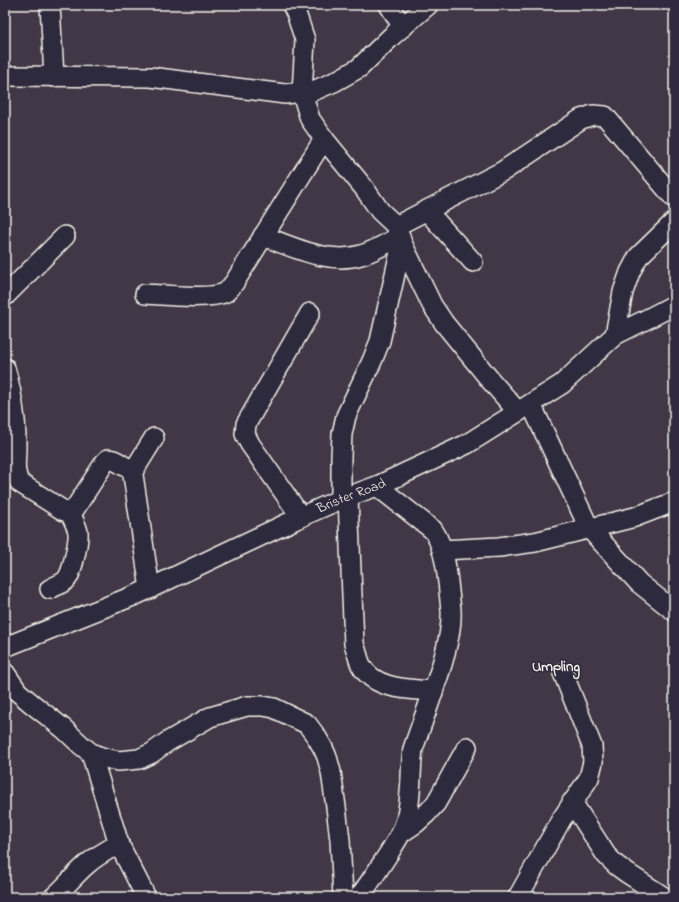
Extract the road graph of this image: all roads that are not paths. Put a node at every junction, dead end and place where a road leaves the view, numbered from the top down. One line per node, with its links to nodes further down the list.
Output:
1 (50, 5): 7 (street)
2 (292, 5): 8 (street)
3 (389, 5): 5 (street)
4 (428, 5): 5 (street)
5 (403, 27): 8 (street)
6 (5, 76): 7 (street)
7 (54, 76): 8 (street)
8 (302, 93): 9 (street)
9 (324, 139): 13 (street); 15 (street)
10 (674, 198): 11 (street)
11 (427, 210): 13 (street); 16 (street)
12 (674, 222): 21 (street)
13 (399, 235): 15 (street); 23 (street); 27 (street)
14 (65, 236): 18 (street)
15 (263, 236): 17 (street)
16 (473, 262)
17 (145, 294)
18 (5, 296)
19 (674, 305): 21 (street, Brister Road)
20 (310, 313): 30 (street)
21 (615, 335): 23 (street, Brister Road)
22 (5, 368): 29 (street)
23 (524, 408): 26 (street, Brister Road); 31 (street)
24 (154, 438): 25 (street)
25 (132, 468): 29 (street); 34 (street)
26 (377, 486): 27 (street, Brister Road); 32 (street)
27 (345, 498): 30 (street, Brister Road); 39 (street)
28 (674, 502): 31 (street)
29 (70, 512): 33 (street)
30 (301, 517): 34 (street, Brister Road)
31 (589, 528): 32 (street); 35 (street)
32 (442, 550): 39 (street)
33 (50, 589)
34 (150, 589): 36 (street, Brister Road)
35 (674, 611)
36 (5, 647)
37 (563, 672): 42 (street)
38 (5, 673): 41 (street)
39 (433, 691): 43 (street)
40 (467, 747): 43 (street)
41 (91, 753): 44 (street); 47 (street)
42 (572, 802): 49 (street); 50 (street)
43 (401, 833): 48 (street)
44 (119, 844): 45 (street); 46 (street)
45 (54, 897)
46 (146, 897)
47 (343, 897)
48 (359, 897)
49 (518, 897)
50 (664, 897)

